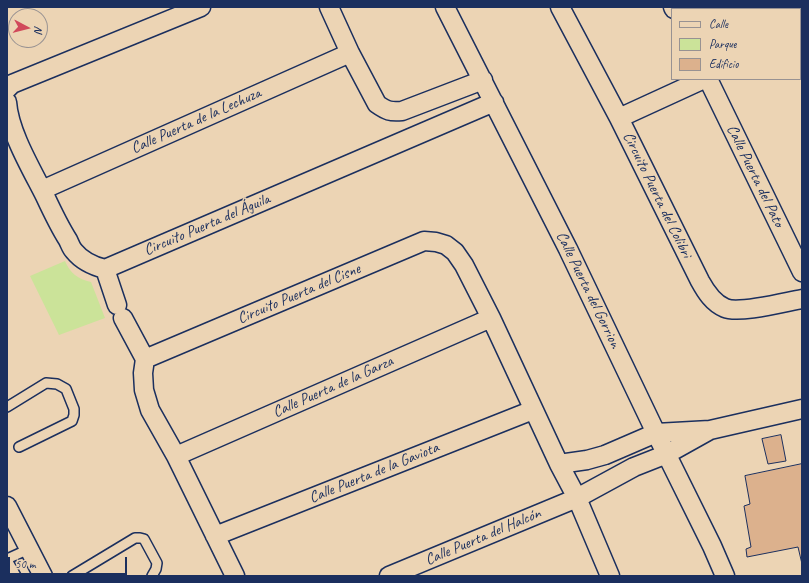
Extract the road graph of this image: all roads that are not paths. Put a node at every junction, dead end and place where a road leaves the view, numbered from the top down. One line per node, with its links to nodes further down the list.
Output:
1 (201, 7): 11 (street)
2 (329, 7): 7 (street)
3 (445, 7): 8 (street, Calle Puerta del Gorrion)
4 (560, 7): 14 (street, Circuito Puerta del Colibri)
5 (801, 36): 6 (street)
6 (802, 41)
7 (350, 53): 8 (street); 15 (street, Calle Puerta de la Lechuza)
8 (483, 80): 13 (street, Calle Puerta del Gorrion)
9 (702, 80): 14 (street)
10 (708, 80): 17 (street, Calle Puerta del Pato)
11 (7, 89)
12 (7, 102): 15 (street)
13 (494, 102): 16 (street, Circuito Puerta del Águila); 25 (street, Calle Puerta del Gorrion)
14 (619, 118): 18 (street, Circuito Puerta del Colibri)
15 (42, 190): 16 (street)
16 (105, 268): 20 (street)
17 (802, 272)
18 (802, 300)
19 (491, 318): 20 (street, Circuito Puerta del Cisne); 23 (street, Circuito Puerta del Cisne); 28 (street, Calle Puerta de la Garza)
20 (146, 359): 28 (street)
21 (7, 406): 26 (lane)
22 (802, 409): 24 (street)
23 (533, 410): 29 (street, Circuito Puerta del Cisne); 32 (street, Calle Puerta de la Gaviota)
24 (710, 430): 25 (street); 27 (street)
25 (656, 433): 27 (street, Calle Puerta del Gorrion); 29 (street)
26 (19, 447)
27 (667, 454): 30 (street); 42 (street, Calle Puerta del Gorrion)
28 (176, 456): 32 (street)
29 (559, 464): 30 (street, Circuito Puerta del Cisne)
30 (577, 498): 40 (street, Calle Puerta del Halcón); 41 (street, Circuito Puerta del Cisne)
31 (7, 506): 33 (street)
32 (215, 536): 39 (street)
33 (29, 549): 34 (lane); 36 (street)
34 (7, 560): 35 (lane)
35 (16, 576)
36 (42, 576)
37 (72, 576): 38 (lane)
38 (152, 576)
39 (235, 576)
40 (389, 576)
41 (610, 576)
42 (725, 576)

